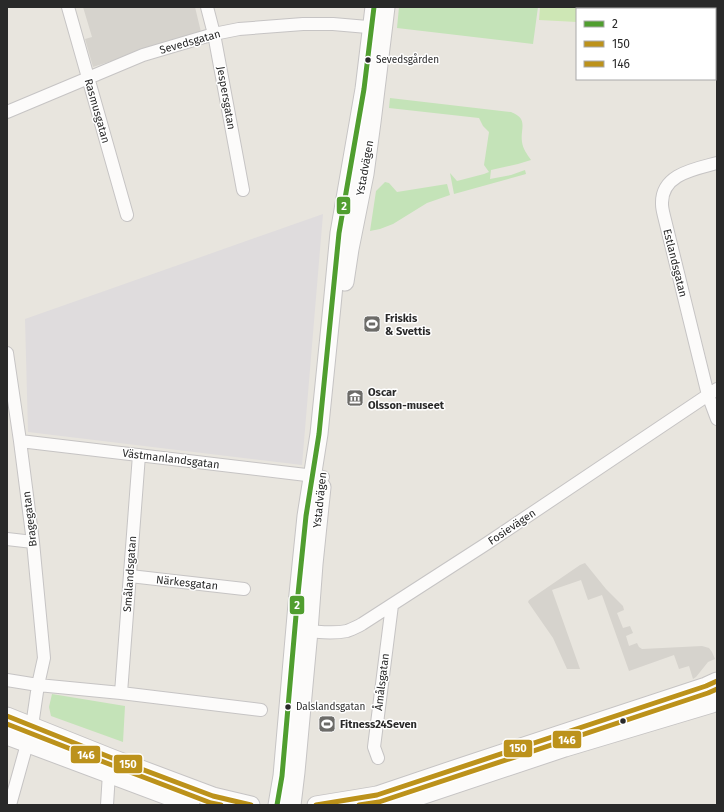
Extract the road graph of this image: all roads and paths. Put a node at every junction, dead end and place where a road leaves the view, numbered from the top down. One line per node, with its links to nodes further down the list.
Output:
1 (68, 7): 7 (street, Rasmusgatan)
2 (207, 7): 6 (street, Jespersgatan)
3 (374, 7): 5 (main road, Ystadvägen)
4 (386, 7): 5 (main road, Ystadvägen)
5 (378, 28): 6 (street, Sevedsgatan); 17 (main road, Ystadvägen)
6 (214, 34): 7 (street, Sevedsgatan); 10 (street, Jespersgatan)
7 (88, 78): 8 (street, Sevedsgatan); 11 (street, Rasmusgatan)
8 (7, 112)
9 (717, 163): 13 (street, Estlandsgatan)
10 (243, 190)
11 (127, 215)
12 (7, 353): 15 (street, Bragegatan)
13 (712, 392): 14 (street, Estlandsgatan); 22 (street, Fosievägen)
14 (717, 419)
15 (20, 441): 16 (street, Västmanlandsgatan); 19 (street, Bragegatan)
16 (139, 455): 17 (street, Västmanlandsgatan); 20 (street, Smålandsgatan)
17 (318, 477): 23 (main road, Ystadvägen)
18 (7, 539): 19 (street)
19 (33, 542): 26 (street, Bragegatan)
20 (130, 576): 21 (street, Närkesgatan); 27 (street, Smålandsgatan)
21 (244, 589)
22 (392, 605): 23 (street, Fosievägen); 34 (street, Åmålsgatan)
23 (302, 630): 40 (main road, Ystadvägen); 41 (main road, Ystadvägen)
24 (7, 680): 26 (street)
25 (717, 681): 42 (main road)
26 (38, 685): 27 (street); 31 (street, Bragegatan)
27 (121, 693): 29 (street)
28 (717, 701): 43 (main road)
29 (261, 710)
30 (7, 716): 31 (main road)
31 (32, 726): 33 (street, Bragegatan); 39 (main road)
32 (7, 736): 33 (main road)
33 (27, 743): 35 (main road); 36 (street, Bragegatan)
34 (378, 758)
35 (109, 773): 37 (street); 38 (main road)
36 (10, 805)
37 (107, 805)
38 (191, 805)
39 (251, 805)
40 (277, 805)
41 (292, 805)
42 (316, 805)
43 (394, 805)

